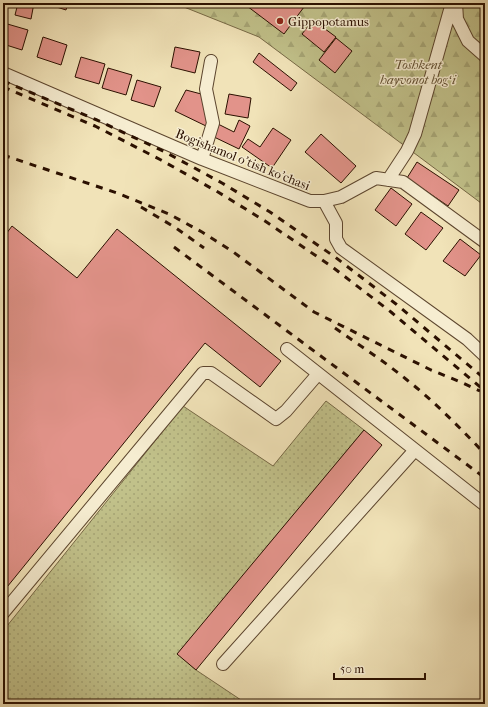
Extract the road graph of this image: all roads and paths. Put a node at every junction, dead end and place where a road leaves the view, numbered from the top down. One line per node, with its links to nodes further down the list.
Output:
1 (452, 3): 7 (street)
2 (456, 3): 3 (street)
3 (485, 56)
4 (211, 61): 6 (street)
5 (3, 73): 6 (street, Bogishamol o'tish ko'chasi)
6 (202, 159): 8 (street, Bogishamol o'tish ko'chasi)
7 (388, 180): 8 (street, Bogishamol o'tish ko'chasi); 9 (street, Bogishamol o'tish ko'chasi)
8 (324, 201): 11 (street)
9 (485, 242)
10 (287, 349): 12 (street)
11 (485, 356)
12 (318, 374): 13 (street); 15 (street)
13 (415, 450): 14 (street); 16 (street)
14 (485, 505)
15 (3, 613)
16 (223, 664)

